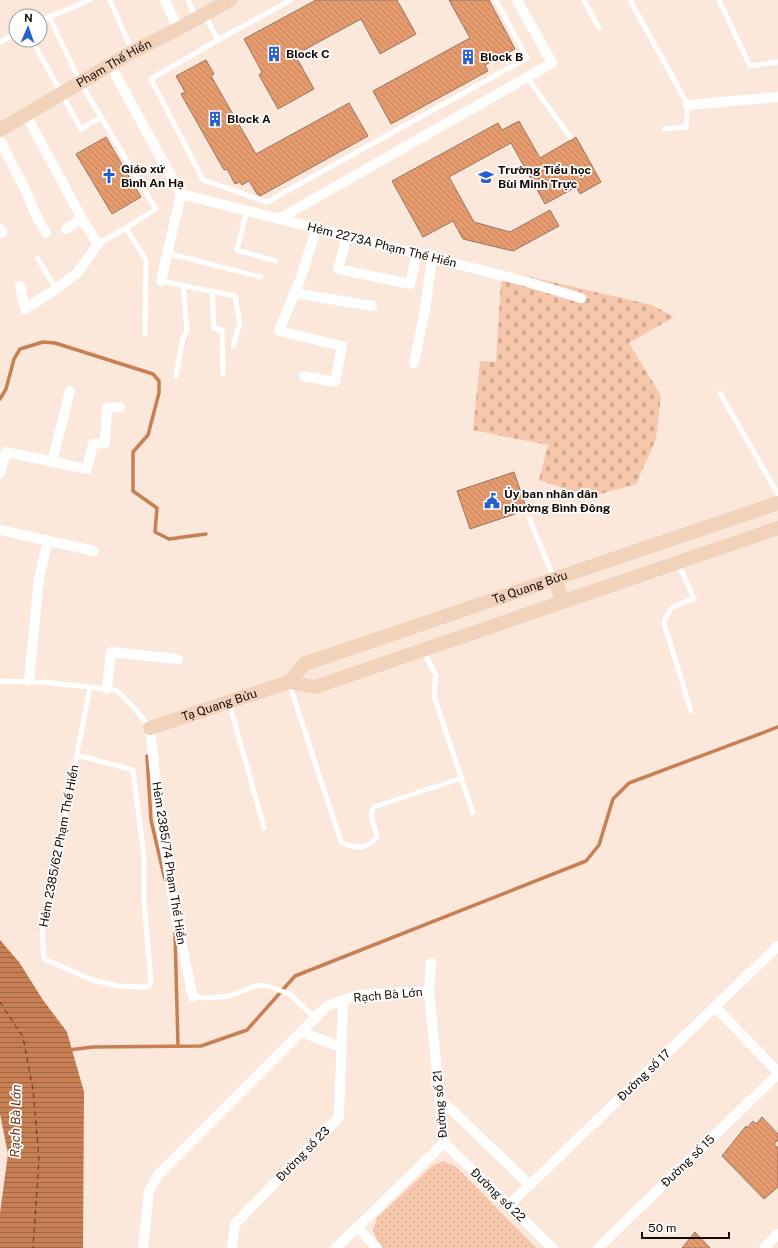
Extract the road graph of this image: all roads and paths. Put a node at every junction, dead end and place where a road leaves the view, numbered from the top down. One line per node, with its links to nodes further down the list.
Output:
1 (90, 0): 13 (lane)
2 (110, 0): 19 (lane)
3 (165, 0): 16 (street)
4 (188, 0): 14 (lane)
5 (230, 0): 12 (street, Phạm Thế Hiển)
6 (291, 0): 17 (lane)
7 (496, 0): 17 (lane)
8 (517, 0): 22 (street)
9 (584, 0): 15 (lane)
10 (630, 0): 26 (lane)
11 (719, 0): 20 (lane)
12 (215, 4): 14 (street, Phạm Thế Hiển)
13 (49, 16): 23 (lane)
14 (200, 17): 16 (street, Phạm Thế Hiển); 17 (lane)
15 (599, 28)
16 (178, 29): 19 (street, Phạm Thế Hiển)
17 (218, 40)
18 (36, 48): 24 (lane)
19 (132, 52): 21 (street, Phạm Thế Hiển)
20 (778, 62)
21 (110, 65): 23 (street, Phạm Thế Hiển); 33 (street)
22 (527, 77): 31 (lane); 36 (street)
23 (80, 82): 24 (street, Phạm Thế Hiển); 28 (lane)
24 (61, 93): 27 (street, Phạm Thế Hiển); 28 (lane)
25 (778, 97): 26 (street)
26 (688, 105): 29 (lane)
27 (25, 115): 30 (street, Phạm Thế Hiển); 35 (street)
28 (101, 117): 38 (lane)
29 (664, 129)
30 (0, 130)
31 (570, 137)
32 (0, 140): 41 (street)
33 (181, 194): 34 (street, Hẻm 2273A Phạm Thế Hiển); 45 (street)
34 (247, 210): 36 (street, Hẻm 2273A Phạm Thế Hiển); 49 (lane)
35 (82, 219): 40 (street); 44 (street)
36 (279, 219): 39 (street, Hẻm 2273A Phạm Thế Hiển)
37 (0, 228): 42 (street)
38 (126, 228): 44 (lane); 59 (lane)
39 (317, 228): 43 (street, Hẻm 2273A Phạm Thế Hiển); 56 (street)
40 (66, 229)
41 (46, 233)
42 (0, 234)
43 (347, 236): 46 (street, Hẻm 2273A Phạm Thế Hiển); 46 (street)
44 (98, 244): 54 (street)
45 (168, 253): 50 (lane); 51 (street)
46 (417, 254): 47 (street, Hẻm 2273A Phạm Thế Hiển)
47 (432, 258): 57 (street, Hẻm 2273A Phạm Thế Hiển); 61 (street)
48 (38, 259): 54 (lane)
49 (276, 261)
50 (261, 277)
51 (161, 281): 53 (lane)
52 (20, 286): 54 (street)
53 (183, 286): 55 (lane); 63 (lane)
54 (56, 289)
55 (212, 291): 60 (lane); 62 (lane)
56 (294, 293): 58 (street); 64 (street)
57 (581, 298)
58 (372, 306)
59 (145, 334)
60 (233, 346)
61 (414, 364)
62 (223, 374)
63 (176, 376)
64 (304, 376)
65 (70, 391): 69 (street)
66 (720, 393): 71 (lane)
67 (120, 407): 69 (street)
68 (3, 448): 69 (street); 70 (street)
69 (52, 462)
70 (0, 473)
71 (778, 494)
72 (778, 503): 79 (street, Tạ Quang Bửu)
73 (529, 518): 79 (lane)
74 (778, 528): 78 (street, Tạ Quang Bửu)
75 (0, 530): 76 (street)
76 (48, 540): 77 (street); 84 (street)
77 (94, 551)
78 (678, 562): 80 (street, Tạ Quang Bửu); 89 (lane)
79 (555, 579): 80 (street); 85 (street, Tạ Quang Bửu)
80 (563, 602): 81 (street, Tạ Quang Bửu)
81 (423, 650): 85 (street, Tạ Quang Bửu); 92 (lane)
82 (178, 660): 87 (street)
83 (0, 681): 84 (lane)
84 (30, 681): 86 (lane)
85 (289, 682): 88 (street, Tạ Quang Bửu); 92 (lane)
86 (90, 687): 87 (lane); 91 (lane, Hẻm 2385/62 Phạm Thế Hiển)
87 (107, 689): 90 (lane)
88 (229, 701): 90 (street, Tạ Quang Bửu); 94 (lane)
89 (691, 711)
90 (150, 728): 98 (street, Hẻm 2385/74 Phạm Thế Hiển)
91 (77, 755): 91 (lane, Hẻm 2385/62 Phạm Thế Hiển)
92 (462, 778): 93 (lane)
93 (473, 812)
94 (264, 828)
95 (778, 946): 100 (street, Đường số 17)
96 (431, 963): 97 (street, Đường số 21)
97 (429, 991): 99 (street, Rạch Bà Lớn); 105 (street, Đường số 21)
98 (193, 997): 101 (lane)
99 (343, 1000): 101 (street, Rạch Bà Lớn); 103 (street, Đường số 23)
100 (715, 1007): 104 (street); 107 (street, Đường số 17)
101 (315, 1018): 102 (street, Rạch Bà Lớn)
102 (301, 1032): 103 (street); 111 (street, Rạch Bà Lớn)
103 (341, 1047): 112 (street, Đường số 23)
104 (778, 1073): 116 (street, Đường số 15)
105 (439, 1098): 106 (street, Đường số 21); 107 (street)
106 (444, 1143): 108 (street, Đường số 22); 109 (street, Đường số 21)
107 (530, 1184): 108 (street, Đường số 17)
108 (509, 1205): 115 (street, Đường số 22)
109 (357, 1227): 113 (street, Đường số 21); 114 (street)
110 (778, 1234): 117 (street)
111 (143, 1248)
112 (232, 1248)
113 (336, 1248)
114 (377, 1248)
115 (552, 1248)
116 (598, 1248)
117 (764, 1248)

